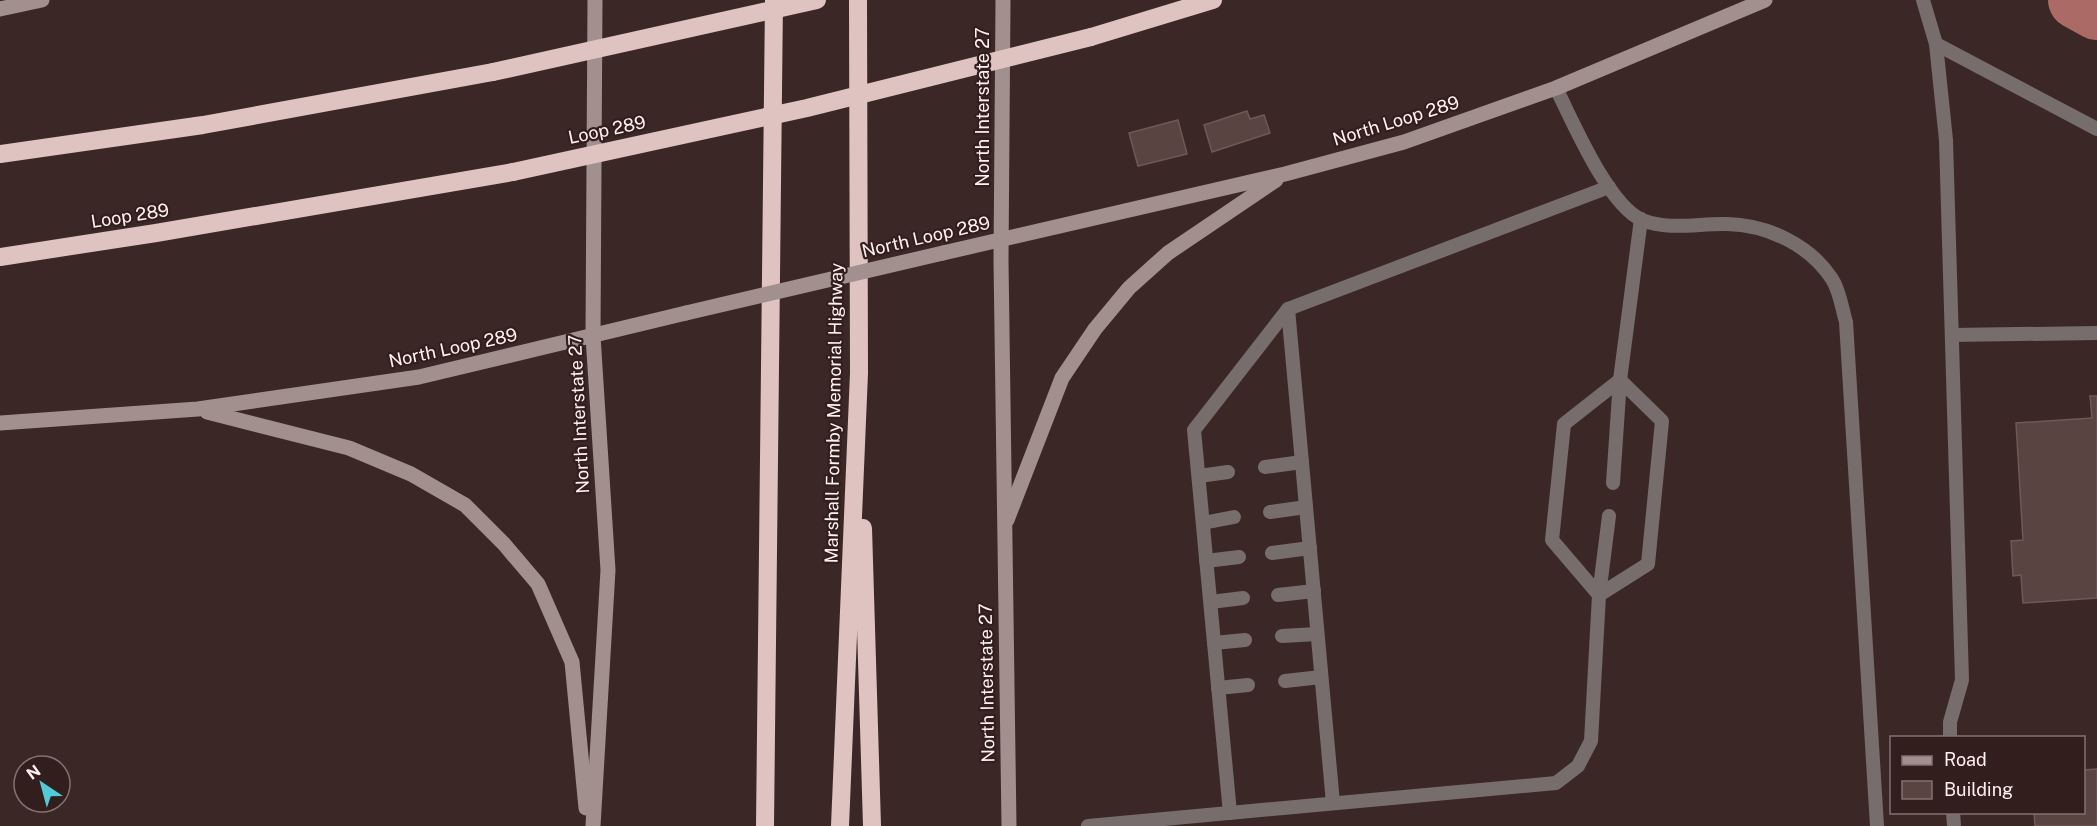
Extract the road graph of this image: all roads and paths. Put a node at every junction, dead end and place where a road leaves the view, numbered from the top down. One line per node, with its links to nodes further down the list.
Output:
1 (42, 0): 10 (main road)
2 (595, 0): 23 (main road, North Interstate 27)
3 (774, 0): 61 (highway)
4 (817, 0): 14 (highway, bridge)
5 (858, 0): 24 (highway, Marshall Formby Memorial Highway)
6 (1003, 0): 18 (main road, North Interstate 27)
7 (1213, 0): 19 (highway, Loop 289, bridge)
8 (1765, 0): 12 (main road, North Loop 289)
9 (1923, 0): 11 (lane)
10 (0, 9)
11 (1936, 44): 13 (lane); 22 (lane)
12 (1556, 88): 15 (main road, North Loop 289); 16 (lane)
13 (2097, 129)
14 (0, 154)
15 (1285, 174): 18 (main road, North Loop 289); 38 (main road)
16 (1609, 187): 17 (lane); 20 (lane)
17 (1641, 219): 25 (lane); 66 (lane)
18 (1001, 240): 23 (main road, North Loop 289, bridge); 38 (main road, North Interstate 27)
19 (0, 257)
20 (1288, 309): 28 (lane); 31 (lane)
21 (2097, 333): 22 (lane)
22 (1952, 335): 56 (lane)
23 (593, 336): 26 (main road, North Loop 289); 60 (main road, North Interstate 27)
24 (859, 373): 62 (highway, Marshall Formby Memorial Highway); 63 (highway)
25 (1620, 380): 32 (lane); 45 (lane); 45 (lane)
26 (198, 410): 27 (main road, North Loop 289); 59 (main road)
27 (0, 423)
28 (1302, 462): 29 (lane); 33 (lane)
29 (1265, 467)
30 (1228, 472): 31 (lane)
31 (1199, 476): 37 (lane)
32 (1612, 483)
33 (1306, 507): 34 (lane); 39 (lane)
34 (1270, 512)
35 (1609, 516): 45 (lane)
36 (1234, 517): 37 (lane)
37 (1203, 523): 42 (lane)
38 (1004, 528): 64 (main road, North Interstate 27)
39 (1310, 548): 40 (lane); 43 (lane)
40 (1272, 553)
41 (1239, 557): 42 (lane)
42 (1206, 561): 47 (lane)
43 (1314, 591): 44 (lane); 48 (lane)
44 (1278, 595)
45 (1599, 595): 57 (lane)
46 (1242, 598): 47 (lane)
47 (1211, 602): 51 (lane)
48 (1317, 634): 49 (lane); 52 (lane)
49 (1282, 636)
50 (1245, 640): 51 (lane)
51 (1214, 643): 55 (lane)
52 (1321, 677): 53 (lane); 57 (lane)
53 (1285, 681)
54 (1248, 685): 55 (lane)
55 (1218, 688): 58 (lane)
56 (1950, 736)
57 (1333, 803): 58 (lane)
58 (1230, 813): 65 (lane)
59 (588, 826)
60 (592, 826)
61 (765, 826)
62 (840, 826)
63 (872, 826)
64 (1009, 826)
65 (1088, 826)
66 (1877, 826)

